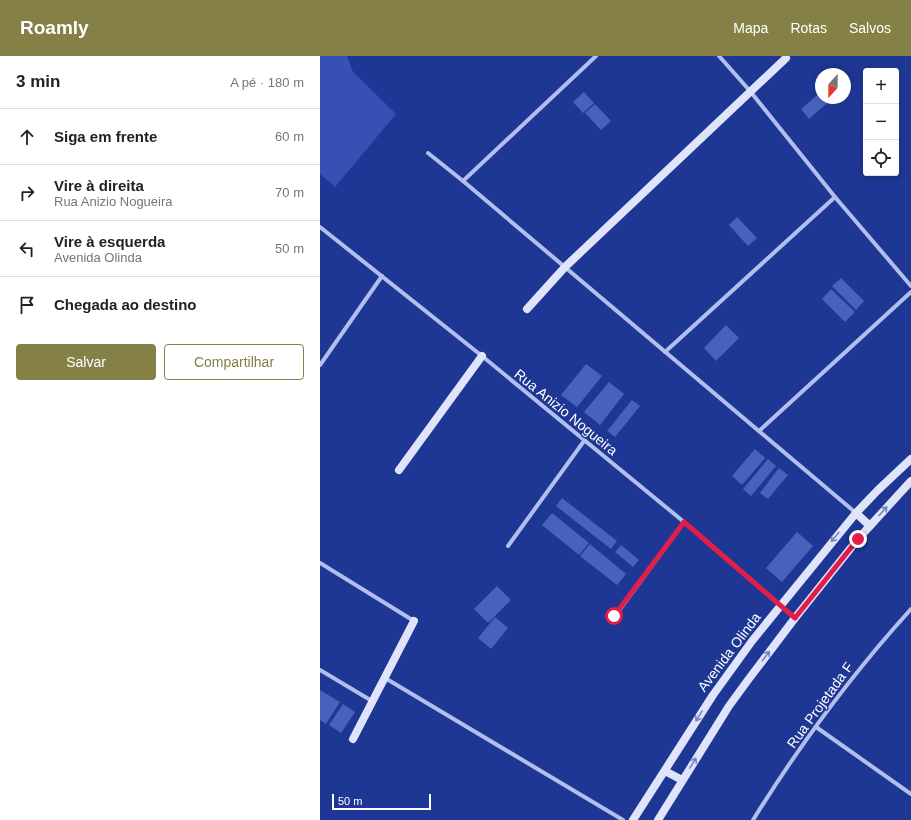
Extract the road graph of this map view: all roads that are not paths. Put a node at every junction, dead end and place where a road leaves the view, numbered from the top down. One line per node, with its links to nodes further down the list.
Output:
1 (596, 56): 6 (street)
2 (719, 56): 4 (street)
3 (786, 58): 4 (street)
4 (750, 91): 7 (street); 9 (street)
5 (428, 153): 6 (street)
6 (463, 181): 9 (street)
7 (835, 197): 11 (street); 14 (street)
8 (320, 227): 10 (street, Rua Anizio Nogueira)
9 (565, 267): 13 (street); 14 (street)
10 (382, 276): 15 (street, Rua Anizio Nogueira); 16 (street)
11 (911, 286)
12 (911, 292): 17 (street)
13 (528, 309)
14 (665, 352): 17 (street)
15 (482, 356): 18 (street, Rua Anizio Nogueira); 20 (street)
16 (320, 365)
17 (759, 431): 22 (street)
18 (584, 441): 23 (street, Rua Anizio Nogueira); 25 (street)
19 (911, 459): 22 (street, Avenida Olinda)
20 (399, 470)
21 (911, 481): 24 (street, one-way to 21)
22 (856, 513): 24 (street); 27 (street, Avenida Olinda, one-way to 27)
23 (684, 522): 27 (street, Rua Anizio Nogueira); 29 (street)
24 (870, 526): 30 (street)
25 (508, 546)
26 (320, 563): 31 (street)
27 (780, 606): 30 (street, Rua Anizio Nogueira); 37 (street, Avenida Olinda, one-way to 37)
28 (911, 609): 35 (street, Rua Projetada F)
29 (614, 616)
30 (795, 618): 38 (street, one-way to 30)
31 (414, 620): 33 (street)
32 (320, 670): 34 (street)
33 (384, 678): 34 (street); 40 (street)
34 (372, 701): 36 (street)
35 (816, 727): 39 (street); 43 (street, Rua Projetada F)
36 (353, 739)
37 (665, 771): 38 (street); 41 (street, Avenida Olinda)
38 (682, 780): 42 (street)
39 (911, 794)
40 (623, 820)
41 (633, 820)
42 (658, 820)
43 (753, 820)

